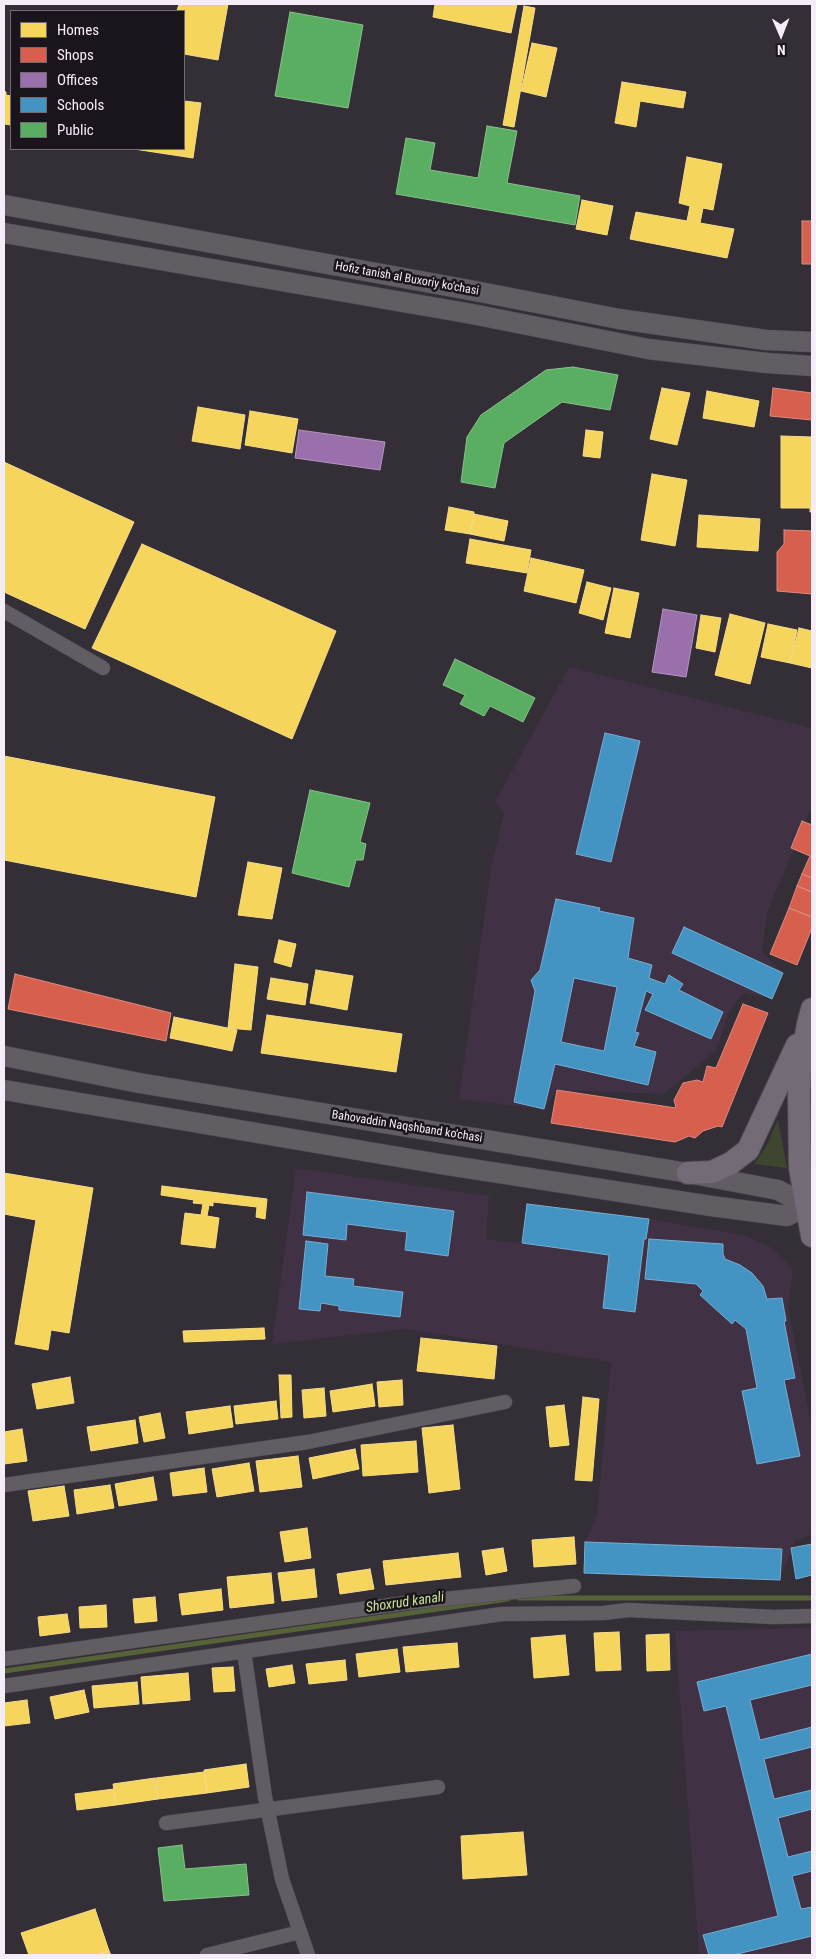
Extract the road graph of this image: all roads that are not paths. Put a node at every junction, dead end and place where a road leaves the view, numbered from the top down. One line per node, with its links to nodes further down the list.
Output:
1 (4, 205): 3 (main road, Hofiz tanish al Buxoriy ko'chasi)
2 (4, 232): 4 (main road, Hofiz tanish al Buxoriy ko'chasi)
3 (242, 249): 4 (main road); 5 (main road, Hofiz tanish al Buxoriy ko'chasi)
4 (238, 274): 6 (main road, Hofiz tanish al Buxoriy ko'chasi)
5 (812, 342)
6 (812, 366)
7 (4, 611): 8 (street)
8 (103, 668)
9 (810, 1017): 12 (main road); 13 (main road)
10 (4, 1056): 12 (main road, Bahovaddin Naqshband ko'chasi)
11 (4, 1090): 13 (main road)
12 (688, 1173): 13 (main road, Bahovaddin Naqshband ko'chasi)
13 (810, 1206): 14 (main road)
14 (812, 1236)
15 (505, 1402): 16 (street)
16 (4, 1485)
17 (574, 1586): 20 (street)
18 (812, 1616): 19 (street)
19 (244, 1651): 21 (street); 23 (street)
20 (4, 1659)
21 (4, 1686)
22 (438, 1787): 23 (street)
23 (267, 1809): 24 (street); 25 (street)
24 (166, 1823)
25 (300, 1932): 26 (street); 27 (street)
26 (207, 1955)
27 (308, 1955)

